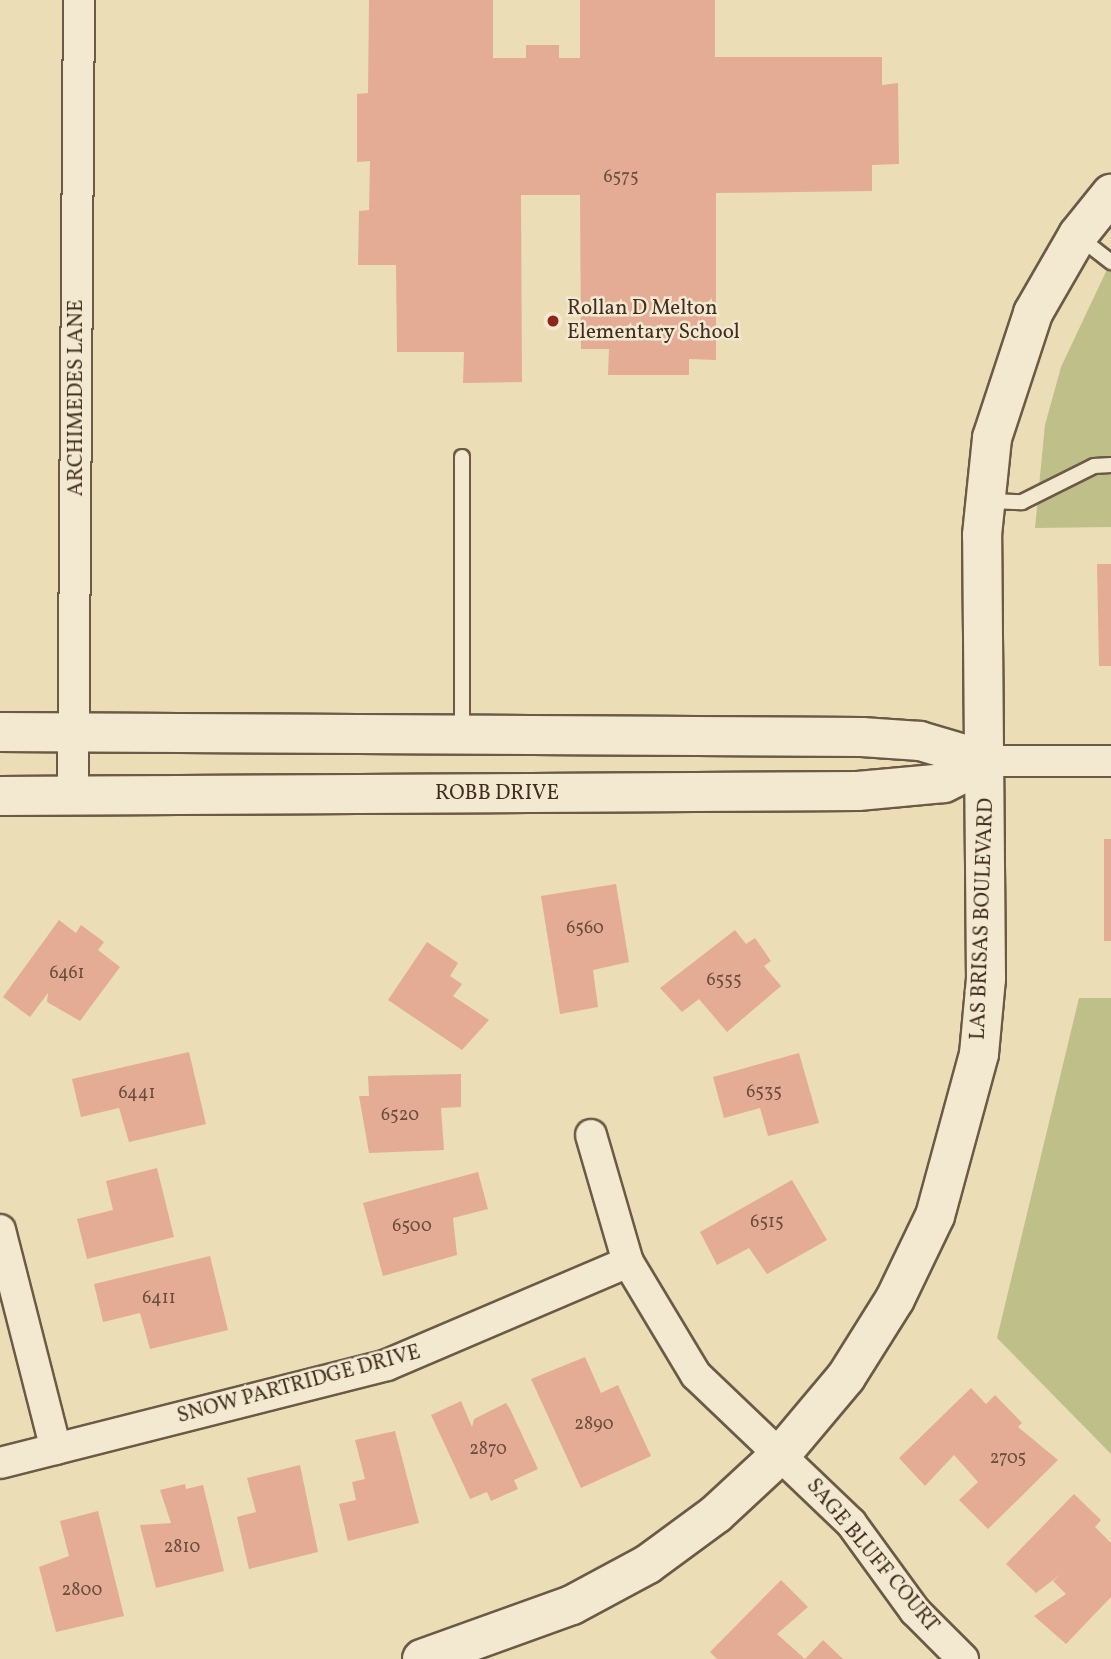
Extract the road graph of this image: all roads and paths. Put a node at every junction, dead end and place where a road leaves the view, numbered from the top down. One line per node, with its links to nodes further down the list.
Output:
1 (79, 0): 8 (street, ARCHIMEDES LANE)
2 (1111, 194): 3 (street, LAS BRISAS BOULEVARD)
3 (1078, 236): 4 (lane); 7 (street, LAS BRISAS BOULEVARD)
4 (1111, 262)
5 (462, 457): 10 (lane)
6 (1111, 465): 7 (lane)
7 (986, 501): 11 (street, LAS BRISAS BOULEVARD)
8 (76, 731): 9 (street, ROBB DRIVE); 10 (street, ROBB DRIVE); 14 (street, ARCHIMEDES LANE)
9 (0, 732)
10 (461, 738): 11 (street, ROBB DRIVE)
11 (988, 761): 12 (street, ROBB DRIVE); 14 (street, ROBB DRIVE); 19 (street, LAS BRISAS BOULEVARD)
12 (1111, 761)
13 (0, 796): 14 (street, ROBB DRIVE)
14 (73, 796)
15 (591, 1135): 17 (street, SAGE BLUFF COURT)
16 (0, 1230): 18 (street)
17 (628, 1262): 18 (street, SNOW PARTRIDGE DRIVE); 19 (street, SAGE BLUFF COURT)
18 (56, 1449): 20 (street, SNOW PARTRIDGE DRIVE)
19 (783, 1452): 21 (street, LAS BRISAS BOULEVARD); 22 (street, SAGE BLUFF COURT)
20 (0, 1463)
21 (422, 1659)
22 (963, 1659)

